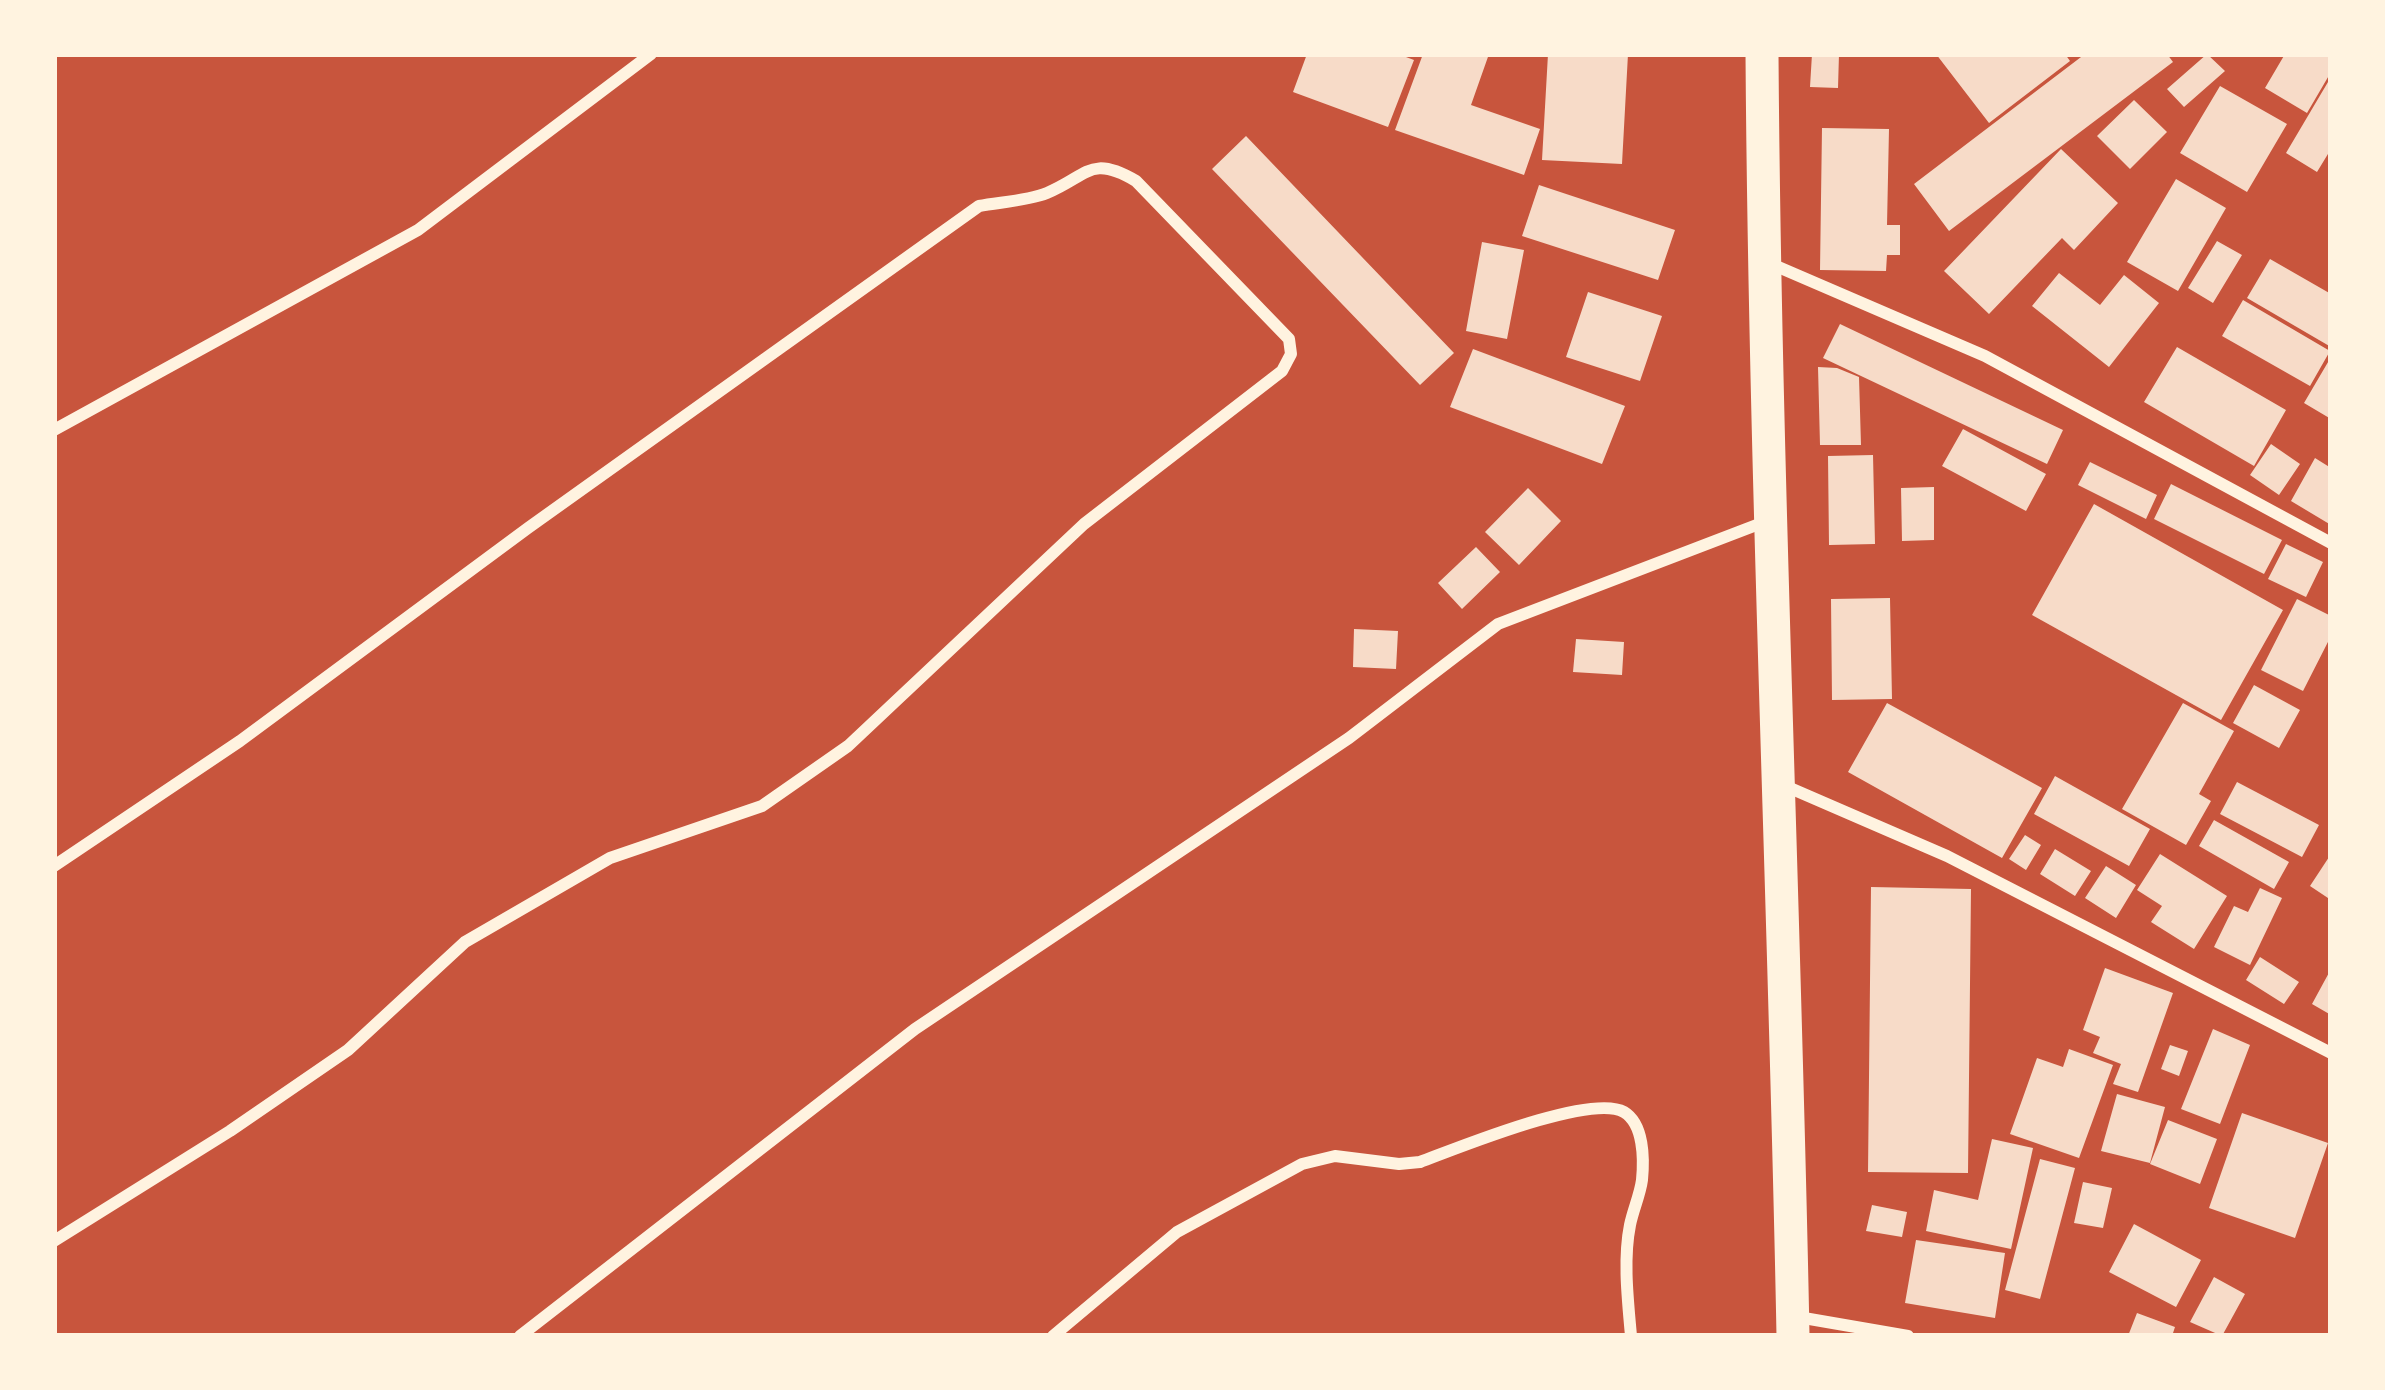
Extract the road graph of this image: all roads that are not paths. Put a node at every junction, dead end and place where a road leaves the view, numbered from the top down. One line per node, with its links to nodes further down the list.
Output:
1 (651, 54): 4 (street)
2 (1762, 54): 3 (highway)
3 (1764, 260): 5 (highway); 6 (street)
4 (54, 430)
5 (1768, 520): 7 (highway); 12 (street)
6 (2331, 544)
7 (1780, 784): 9 (street); 11 (highway)
8 (54, 866): 10 (street)
9 (2331, 1053)
10 (54, 1241)
11 (1793, 1326): 15 (street)
12 (520, 1336)
13 (1053, 1336): 14 (street)
14 (1631, 1336)
15 (1909, 1336)

